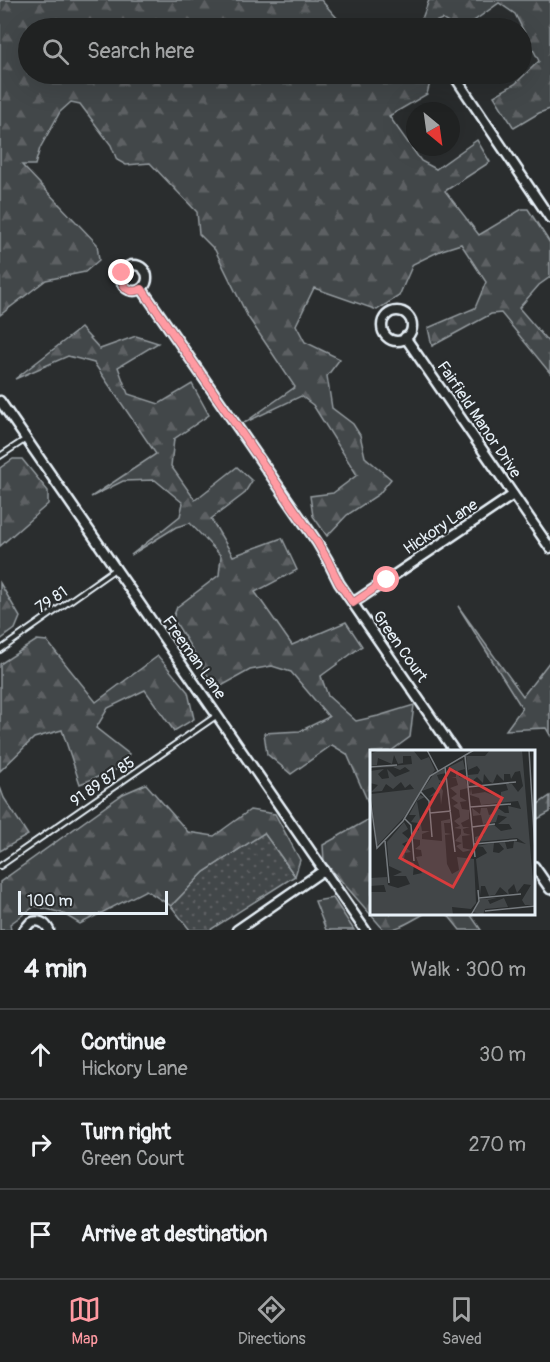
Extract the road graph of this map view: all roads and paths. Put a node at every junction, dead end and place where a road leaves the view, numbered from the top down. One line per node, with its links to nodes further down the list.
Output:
1 (460, 84): 2 (street)
2 (550, 218)
3 (142, 289): 11 (street, Green Court)
4 (405, 338): 8 (street, Fairfield Manor Drive)
5 (0, 400): 6 (street, Freeman Lane)
6 (26, 439): 7 (lane); 10 (street, Freeman Lane)
7 (0, 456)
8 (513, 495): 9 (street, Fairfield Manor Drive); 11 (street, Hickory Lane)
9 (550, 548)
10 (116, 568): 12 (lane, 79 81); 13 (street, Freeman Lane)
11 (353, 603): 14 (street, Green Court)
12 (0, 650)
13 (217, 716): 15 (lane, 91 89 87 85); 17 (street, Freeman Lane)
14 (455, 750)
15 (0, 866)
16 (535, 867): 18 (street)
17 (324, 870): 21 (street); 22 (street, Freeman Lane)
18 (550, 889)
19 (24, 930): 20 (street)
20 (49, 930)
21 (237, 930)
22 (365, 930)

